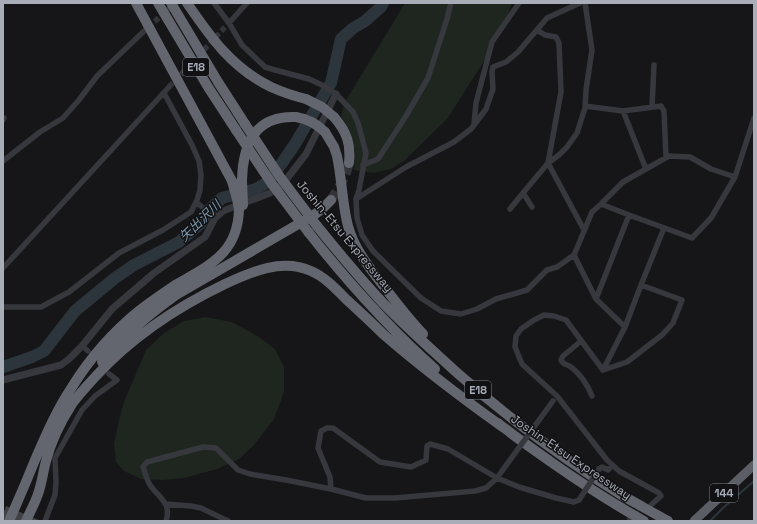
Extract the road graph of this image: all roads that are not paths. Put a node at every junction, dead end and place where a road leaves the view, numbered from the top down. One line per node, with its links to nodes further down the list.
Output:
1 (136, 3): 30 (highway)
2 (158, 3): 57 (highway, Joshin-Etsu Expressway / E18, bridge)
3 (171, 3): 58 (highway, Joshin-Etsu Expressway / E18, bridge)
4 (187, 3): 25 (highway, bridge)
5 (214, 3): 11 (street)
6 (247, 3): 11 (street)
7 (452, 3): 27 (street)
8 (519, 3): 22 (street)
9 (580, 3): 12 (street)
10 (585, 3): 18 (street)
11 (229, 23): 17 (street)
12 (537, 30): 22 (street); 26 (street)
13 (142, 33): 24 (street)
14 (654, 65): 19 (street)
15 (169, 87): 16 (street)
16 (164, 93): 34 (street); 43 (street)
17 (334, 93): 27 (street); 39 (street)
18 (585, 106): 20 (street); 26 (street)
19 (652, 107): 20 (street); 23 (street)
20 (623, 111): 28 (street)
21 (754, 118): 29 (street)
22 (474, 125): 32 (street)
23 (666, 158): 28 (street); 29 (street)
24 (3, 161)
25 (349, 163)
26 (548, 163): 31 (street); 41 (street)
27 (363, 165): 32 (street)
28 (646, 170): 35 (street)
29 (735, 177): 40 (street)
30 (237, 180): 58 (highway, bridge); 65 (highway, bridge)
31 (523, 193): 36 (street); 37 (street)
32 (356, 199): 42 (street)
33 (331, 200): 56 (highway)
34 (198, 203): 39 (street); 46 (street)
35 (601, 204): 38 (street); 41 (street)
36 (532, 207)
37 (510, 209)
38 (629, 215): 40 (street); 45 (street)
39 (214, 217): 49 (street)
40 (664, 228): 44 (street)
41 (584, 230): 42 (street)
42 (574, 255): 45 (street)
43 (3, 268)
44 (641, 285): 47 (street); 51 (street)
45 (596, 299): 47 (street)
46 (3, 307)
47 (625, 327): 51 (street)
48 (581, 341): 51 (street); 54 (street); 55 (street)
49 (82, 346): 50 (street); 53 (street)
50 (88, 351)
51 (603, 370)
52 (109, 374): 67 (street)
53 (3, 380)
54 (592, 396)
55 (555, 399): 59 (street); 61 (street, bridge)
56 (72, 404): 57 (highway); 66 (highway)
57 (504, 428): 70 (highway, Joshin-Etsu Expressway / E18)
58 (545, 444): 71 (highway, Joshin-Etsu Expressway / E18)
59 (612, 465): 61 (street, bridge); 64 (street)
60 (754, 465): 72 (highway, 144)
61 (497, 478): 62 (street); 62 (street)
62 (331, 489): 63 (street)
63 (166, 504): 68 (street); 69 (street)
64 (651, 504)
65 (9, 521)
66 (26, 521)
67 (45, 521)
68 (166, 521)
69 (228, 521)
70 (644, 521)
71 (668, 521)
72 (694, 521)

